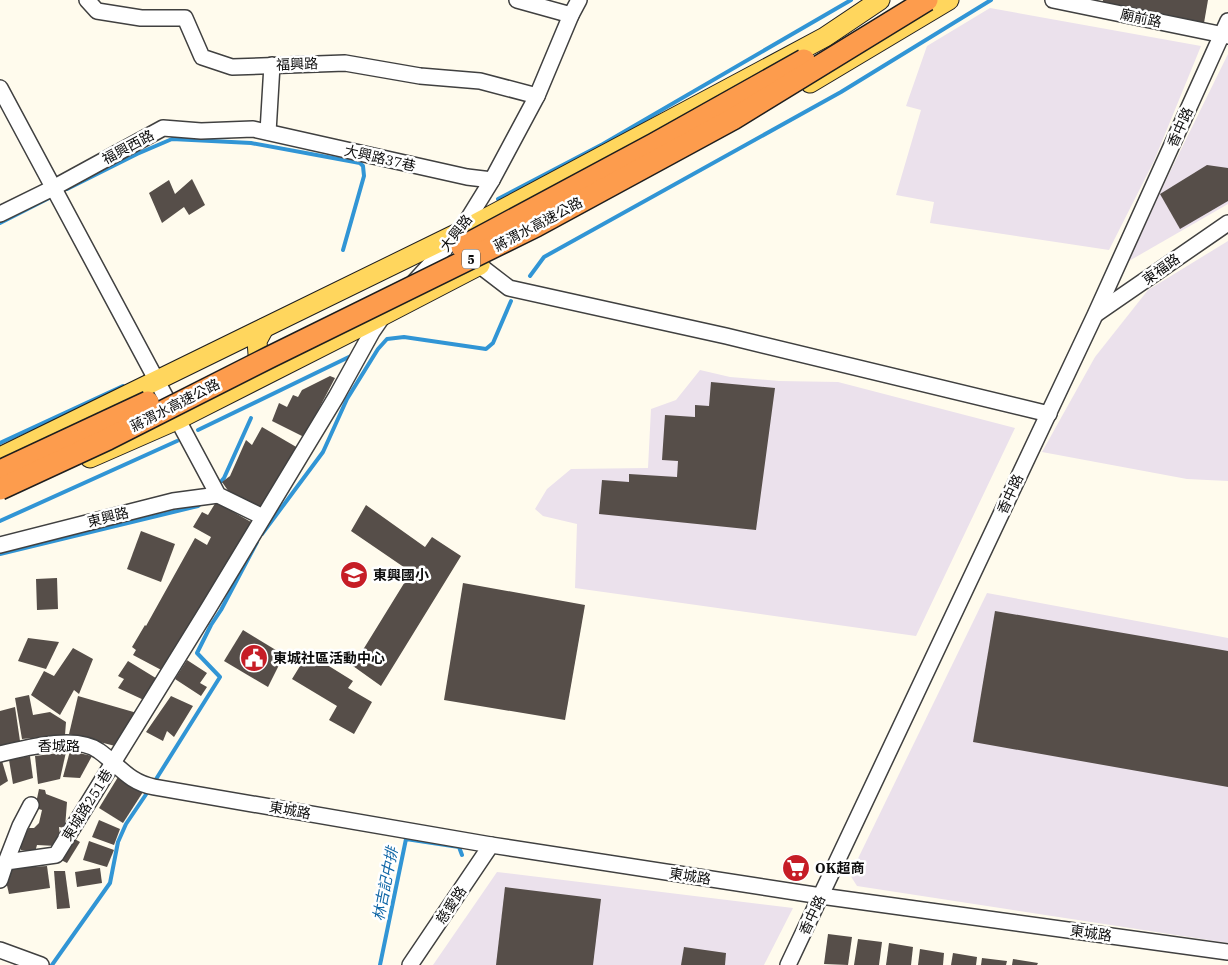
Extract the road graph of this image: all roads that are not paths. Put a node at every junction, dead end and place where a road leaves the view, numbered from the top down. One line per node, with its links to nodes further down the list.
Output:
1 (87, 0): 11 (street, 福興路)
2 (517, 0): 9 (street)
3 (579, 0): 9 (street, 大興路)
4 (880, 0): 15 (main road)
5 (899, 0): 31 (highway, 蔣渭水高速公路 / 5, bridge)
6 (927, 0): 32 (highway, 蔣渭水高速公路 / 5, bridge)
7 (949, 0): 18 (main road)
8 (1054, 0): 10 (street, 廟前路)
9 (571, 15): 13 (street, 大興路)
10 (1226, 31): 23 (street, 香中路)
11 (272, 65): 13 (street, 福興路); 14 (street)
12 (0, 88): 17 (street)
13 (537, 96): 16 (street, 大興路)
14 (268, 132): 16 (street, 大興路37巷); 17 (street, 福興西路)
15 (569, 174): 18 (main road); 21 (main road)
16 (492, 180): 21 (street, 大興路)
17 (53, 188): 19 (street, 福興西路); 27 (street)
18 (584, 210): 22 (main road)
19 (0, 214)
20 (1228, 223): 23 (street, 東福路)
21 (460, 232): 24 (street, 大興路); 25 (main road)
22 (479, 265): 24 (main road); 28 (street)
23 (1095, 315): 28 (street, 香中路)
24 (382, 316): 26 (main road); 35 (street, 大興路)
25 (264, 328): 26 (main road); 27 (main road)
26 (282, 367): 29 (main road)
27 (158, 380): 29 (street); 30 (main road)
28 (1048, 414): 43 (street, 香中路)
29 (179, 419): 33 (street); 34 (main road)
30 (0, 457)
31 (0, 471)
32 (0, 489)
33 (218, 495): 35 (street); 36 (street, 東興路)
34 (0, 498)
35 (263, 517): 38 (street)
36 (0, 545)
37 (0, 754): 38 (street, 香城路)
38 (113, 763): 40 (street, 東城路); 41 (street, 東城路251巷)
39 (31, 805): 41 (street)
40 (491, 845): 43 (street, 東城路); 47 (street, 慈愛路)
41 (6, 862): 42 (street)
42 (0, 880)
43 (821, 896): 45 (street, 東城路); 48 (street, 香中路)
44 (0, 950): 46 (street)
45 (1228, 952)
46 (41, 965)
47 (410, 965)
48 (788, 965)

